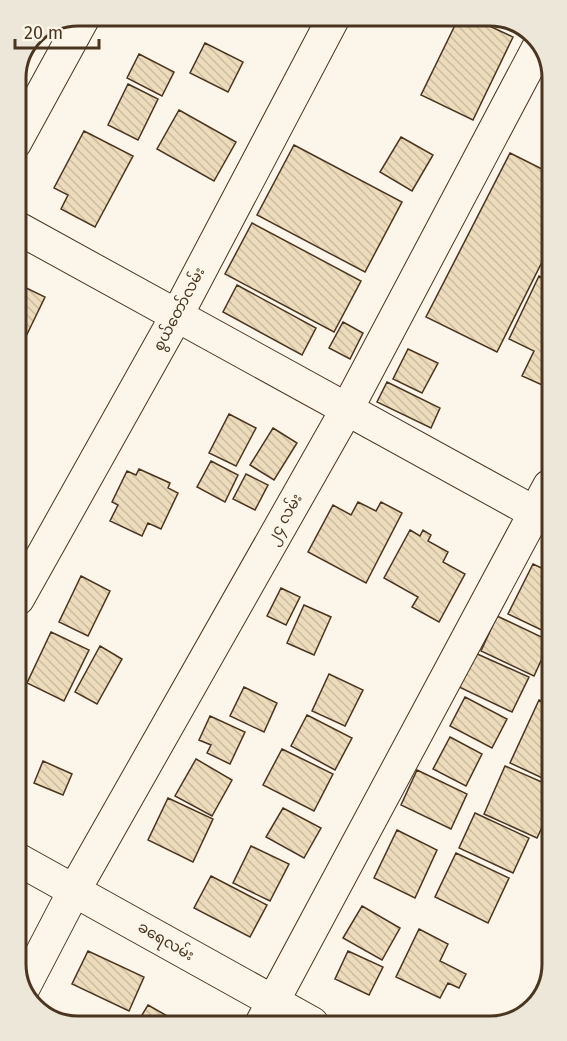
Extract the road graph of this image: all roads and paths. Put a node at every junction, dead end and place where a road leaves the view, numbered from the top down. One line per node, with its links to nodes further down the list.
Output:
1 (79, 26): 4 (street)
2 (328, 26): 6 (street, စွယ်တော်လမ်း)
3 (535, 53): 7 (street, ၂၄ လမ်း)
4 (26, 123)
5 (26, 232): 6 (street)
6 (177, 315): 7 (street); 10 (street, စွယ်တော်လမ်း)
7 (347, 409): 8 (street); 12 (street, ၂၄ လမ်း)
8 (542, 506)
9 (542, 512): 14 (street)
10 (26, 585)
11 (26, 864): 12 (street, ခရေလမ်း)
12 (75, 889): 13 (street, ၂၄ လမ်း); 14 (street, ခရေလမ်း)
13 (28, 980)
14 (267, 1013)

